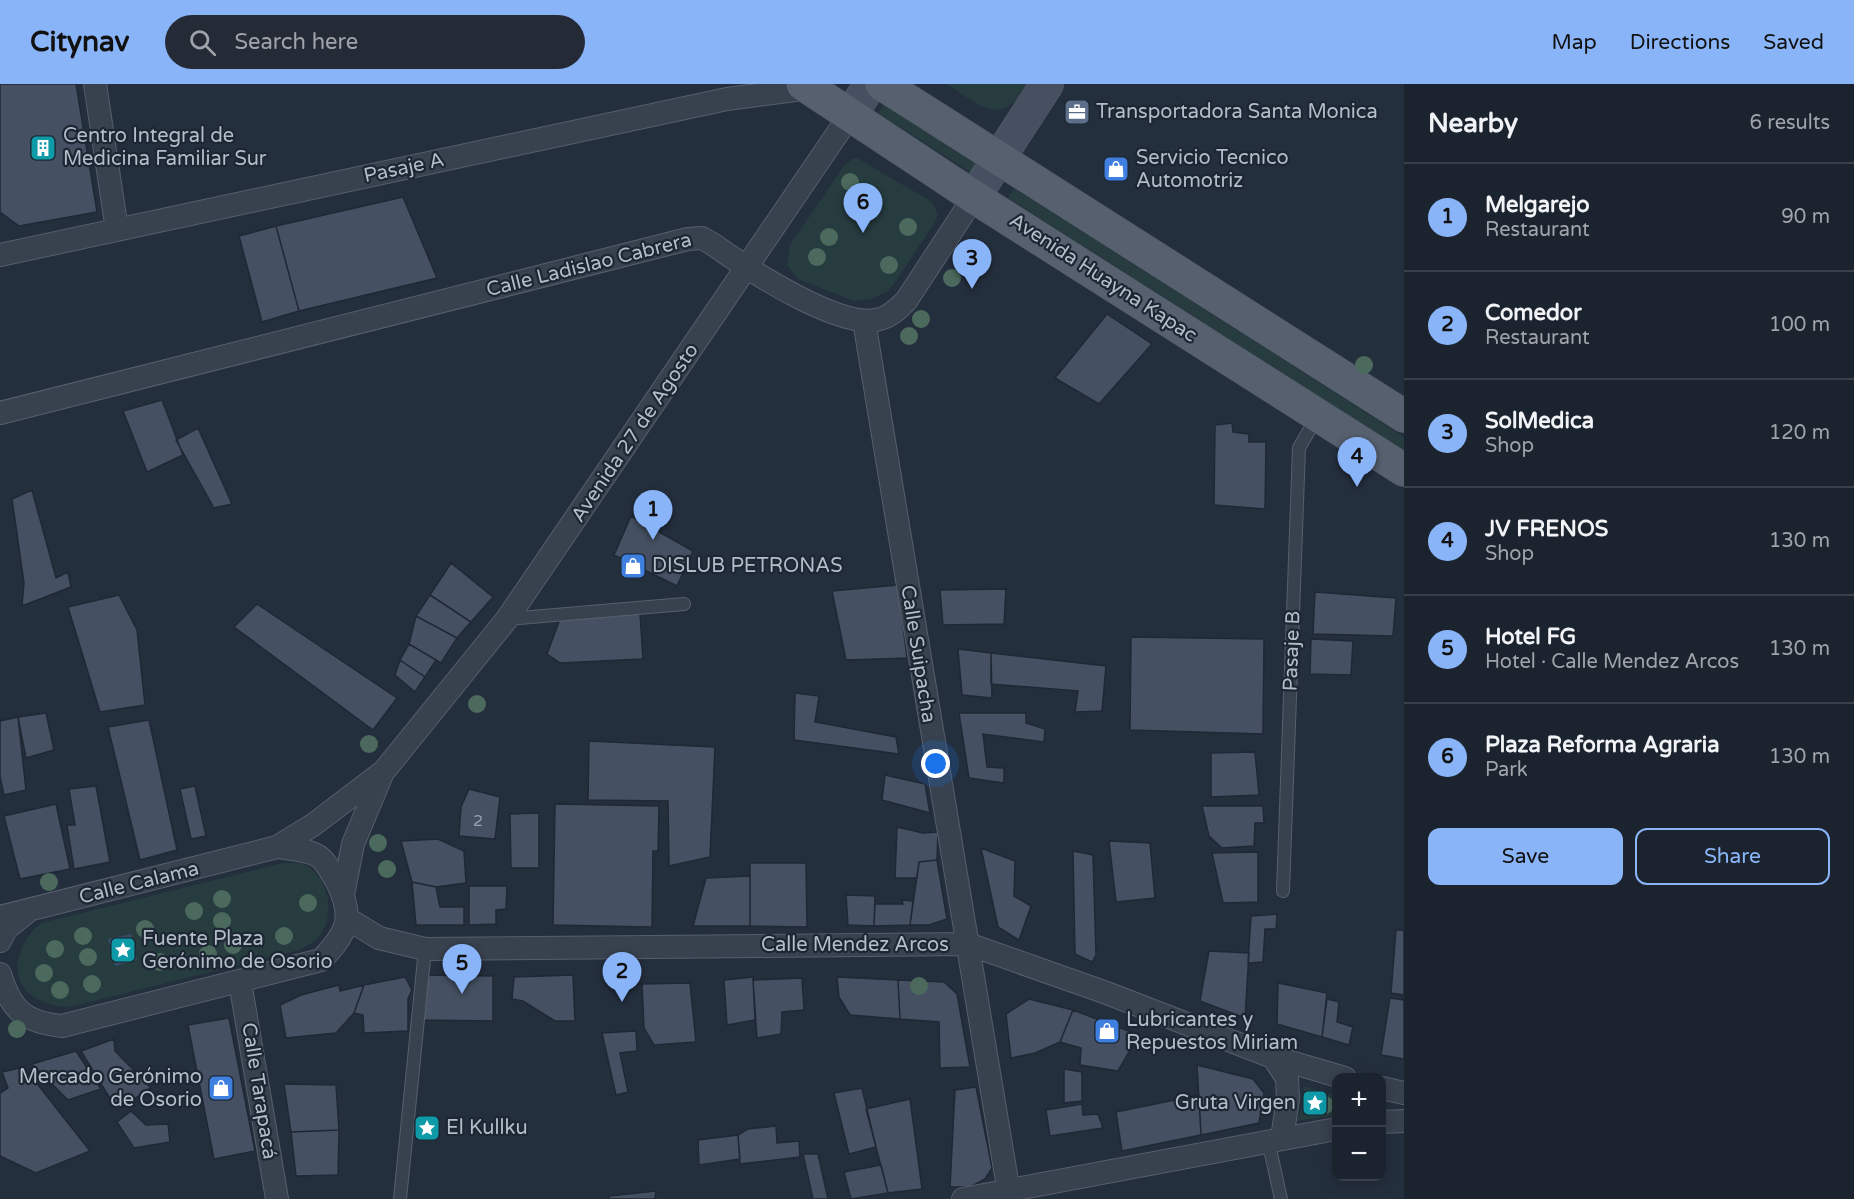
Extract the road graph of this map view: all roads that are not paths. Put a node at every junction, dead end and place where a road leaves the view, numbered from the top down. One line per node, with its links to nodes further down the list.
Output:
1 (95, 84): 9 (street)
2 (871, 84): 6 (street, Avenida 27 de Agosto)
3 (882, 84): 7 (main road)
4 (1047, 84): 7 (street)
5 (807, 86): 6 (main road, Avenida Huayna Kapac); 9 (street, Pasaje A)
6 (850, 115): 8 (main road, Avenida Huayna Kapac); 11 (street, Avenida 27 de Agosto)
7 (998, 160): 8 (street); 15 (main road)
8 (974, 197): 12 (street); 14 (main road, Avenida Huayna Kapac)
9 (117, 230): 10 (street, Pasaje A)
10 (0, 255)
11 (747, 268): 12 (street, Calle Ladislao Cabrera); 13 (street, Calle Ladislao Cabrera); 18 (street, Avenida 27 de Agosto)
12 (864, 321): 27 (street, Calle Suipacha)
13 (0, 413)
14 (1318, 416): 16 (main road, Avenida Huayna Kapac); 21 (lane, Pasaje B)
15 (1404, 416)
16 (1404, 470)
17 (684, 604): 18 (lane)
18 (507, 619): 19 (street, Avenida 27 de Agosto)
19 (384, 771): 20 (street, Avenida 27 de Agosto); 22 (street, Avenida 27 de Agosto)
20 (277, 847): 22 (street); 23 (street, Calle Calama)
21 (1283, 891)
22 (343, 895): 25 (street)
23 (29, 910): 24 (street, Calle Calama); 26 (street)
24 (0, 917)
25 (348, 919): 28 (street, Calle Mendez Arcos); 30 (street)
26 (0, 941)
27 (968, 944): 28 (street, Calle Mendez Arcos); 31 (street, Calle Mendez Arcos); 39 (street, Calle Suipacha)
28 (424, 949): 41 (lane)
29 (0, 975): 30 (street)
30 (240, 982): 40 (street, Calle Tarapacá)
31 (1273, 1057): 32 (street, Calle Mendez Arcos); 38 (street)
32 (1332, 1073)
33 (1386, 1089): 34 (street)
34 (1404, 1093)
35 (1404, 1121): 36 (street)
36 (1386, 1122)
37 (1332, 1130): 38 (street)
38 (1275, 1139): 39 (street); 43 (lane)
39 (1009, 1195): 42 (street)
40 (277, 1199)
41 (400, 1199)
42 (963, 1199)
43 (1281, 1199)

